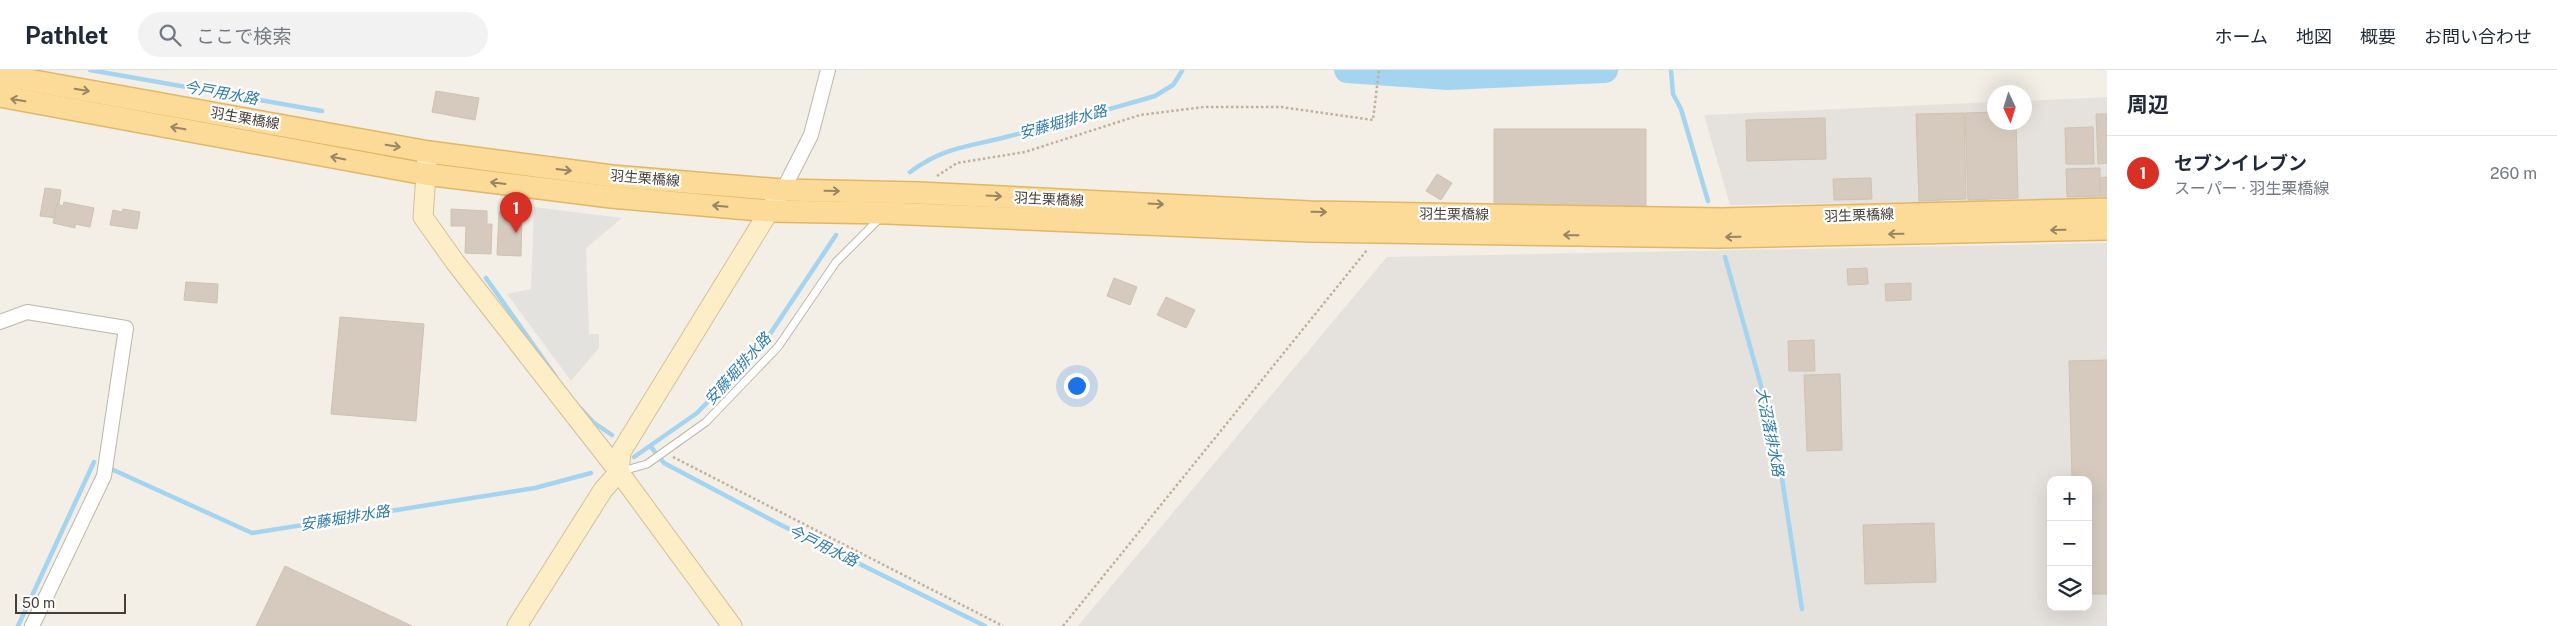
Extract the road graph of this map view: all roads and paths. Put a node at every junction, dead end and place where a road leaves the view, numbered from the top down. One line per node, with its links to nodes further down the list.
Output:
1 (828, 70): 7 (street)
2 (1379, 70): 8 (path)
3 (0, 75): 5 (main road, 羽生栗橋線, one-way to 5)
4 (0, 96): 6 (main road, 羽生栗橋線, one-way to 4)
5 (429, 152): 6 (street); 7 (main road, 羽生栗橋線, one-way to 7)
6 (425, 174): 10 (main road, 羽生栗橋線, one-way to 6); 16 (street)
7 (783, 190): 8 (main road, 羽生栗橋線, one-way to 8); 10 (street)
8 (919, 193): 9 (main road, 羽生栗橋線, one-way to 9)
9 (2107, 209)
10 (769, 211): 11 (main road, 羽生栗橋線); 16 (street)
11 (886, 213): 13 (main road, 羽生栗橋線); 15 (lane)
12 (2107, 229): 13 (main road, 羽生栗橋線, one-way to 13)
13 (1381, 232): 21 (path)
14 (0, 322): 17 (street)
15 (667, 452): 16 (lane); 20 (path)
16 (619, 472): 18 (street); 19 (street)
17 (32, 626)
18 (517, 626)
19 (732, 626)
20 (1003, 626)
21 (1063, 626)

